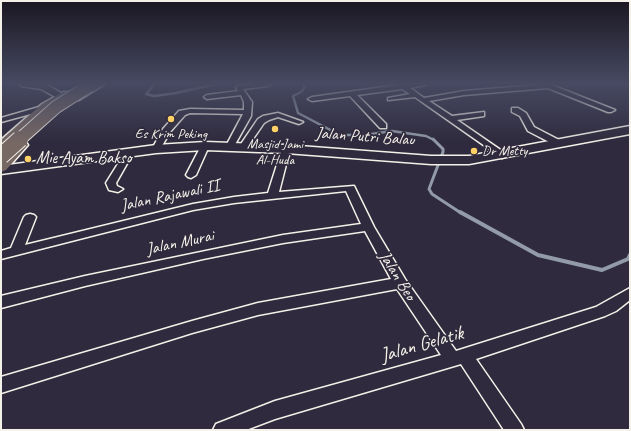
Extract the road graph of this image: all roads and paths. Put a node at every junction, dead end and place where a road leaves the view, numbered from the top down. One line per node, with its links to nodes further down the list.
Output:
1 (52, 104): 8 (main road)
2 (61, 104): 27 (main road, bridge)
3 (66, 104): 17 (main road)
4 (248, 104): 11 (street)
5 (362, 104): 16 (street)
6 (430, 104): 13 (street)
7 (596, 104): 10 (street)
8 (46, 108): 14 (street); 17 (main road)
9 (515, 110): 19 (street)
10 (611, 110)
11 (248, 112): 21 (street); 24 (street)
12 (480, 114): 13 (street)
13 (450, 119): 26 (street)
14 (1, 120)
15 (299, 122): 21 (street)
16 (383, 126)
17 (31, 130): 22 (main road); 28 (main road)
18 (630, 130): 19 (main road, Jalan Putri Balau)
19 (558, 143): 26 (main road, Jalan Putri Balau)
20 (205, 146): 21 (main road, Jalan Putri Balau); 24 (main road, Jalan Putri Balau); 30 (street)
21 (237, 146): 23 (main road, Jalan Putri Balau)
22 (1, 147)
23 (286, 148): 26 (main road, Jalan Putri Balau); 33 (street)
24 (156, 149): 25 (main road, Jalan Putri Balau)
25 (129, 153): 29 (main road, Jalan Putri Balau); 32 (street)
26 (502, 155)
27 (1, 156)
28 (1, 167)
29 (1, 170)
30 (191, 175)
31 (350, 188): 33 (street, Jalan Rajawali II); 35 (street, Jalan Beo)
32 (118, 189)
33 (273, 195): 36 (street, Jalan Rajawali II)
34 (30, 217): 36 (street)
35 (368, 228): 38 (street, Jalan Beo); 40 (street, Jalan Murai)
36 (16, 251): 37 (street, Jalan Rajawali II)
37 (1, 255)
38 (400, 283): 41 (street, Jalan Beo); 42 (street)
39 (626, 296): 41 (street, Jalan Gelatik)
40 (1, 302)
41 (459, 357): 43 (street, Jalan Gelatik); 44 (street, Jalan Beo)
42 (1, 385)
43 (226, 429)
44 (515, 430)

